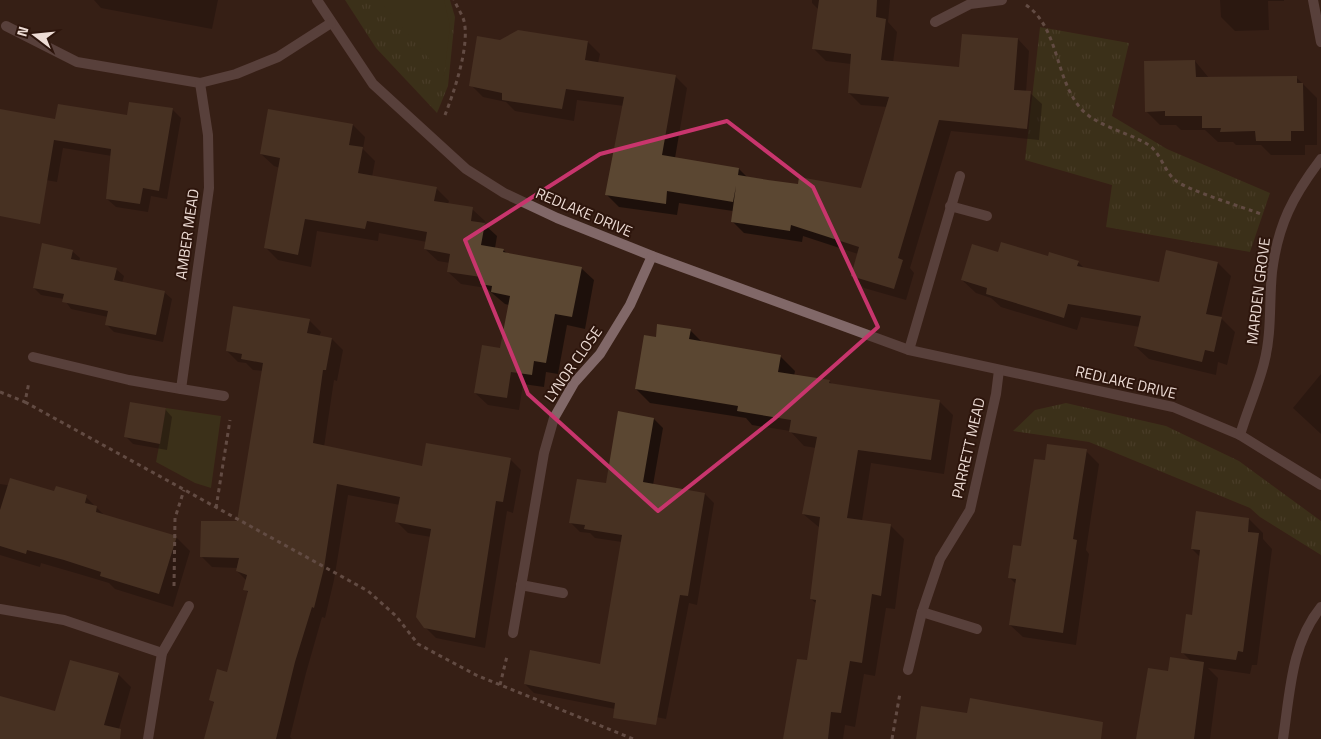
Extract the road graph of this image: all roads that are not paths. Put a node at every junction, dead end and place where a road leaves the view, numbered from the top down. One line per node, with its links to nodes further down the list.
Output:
1 (317, 0): 6 (street, REDLAKE DRIVE)
2 (1002, 0): 4 (street)
3 (1313, 0): 8 (street)
4 (970, 2): 5 (street)
5 (935, 22)
6 (331, 23): 9 (street); 14 (street, REDLAKE DRIVE)
7 (6, 26): 9 (street)
8 (1321, 42)
9 (200, 83): 18 (street, AMBER MEAD)
10 (1321, 159): 20 (street, MARDEN GROVE)
11 (960, 176): 12 (street)
12 (950, 206): 13 (street); 15 (street)
13 (987, 216)
14 (652, 256): 15 (street, REDLAKE DRIVE); 22 (street, LYNOR CLOSE)
15 (909, 350): 17 (street, REDLAKE DRIVE)
16 (34, 357): 18 (street)
17 (999, 370): 20 (street, REDLAKE DRIVE); 27 (street, PARRETT MEAD)
18 (181, 389): 19 (street)
19 (224, 396)
20 (1240, 434): 21 (street, REDLAKE DRIVE)
21 (1321, 485)
22 (521, 585): 23 (street); 29 (street, LYNOR CLOSE)
23 (563, 593)
24 (189, 606): 30 (street)
25 (1321, 607): 33 (street)
26 (0, 609): 30 (street)
27 (922, 612): 28 (street); 31 (street, PARRETT MEAD)
28 (977, 629)
29 (513, 634)
30 (162, 653): 32 (street)
31 (908, 670)
32 (148, 739)
33 (1283, 739)

